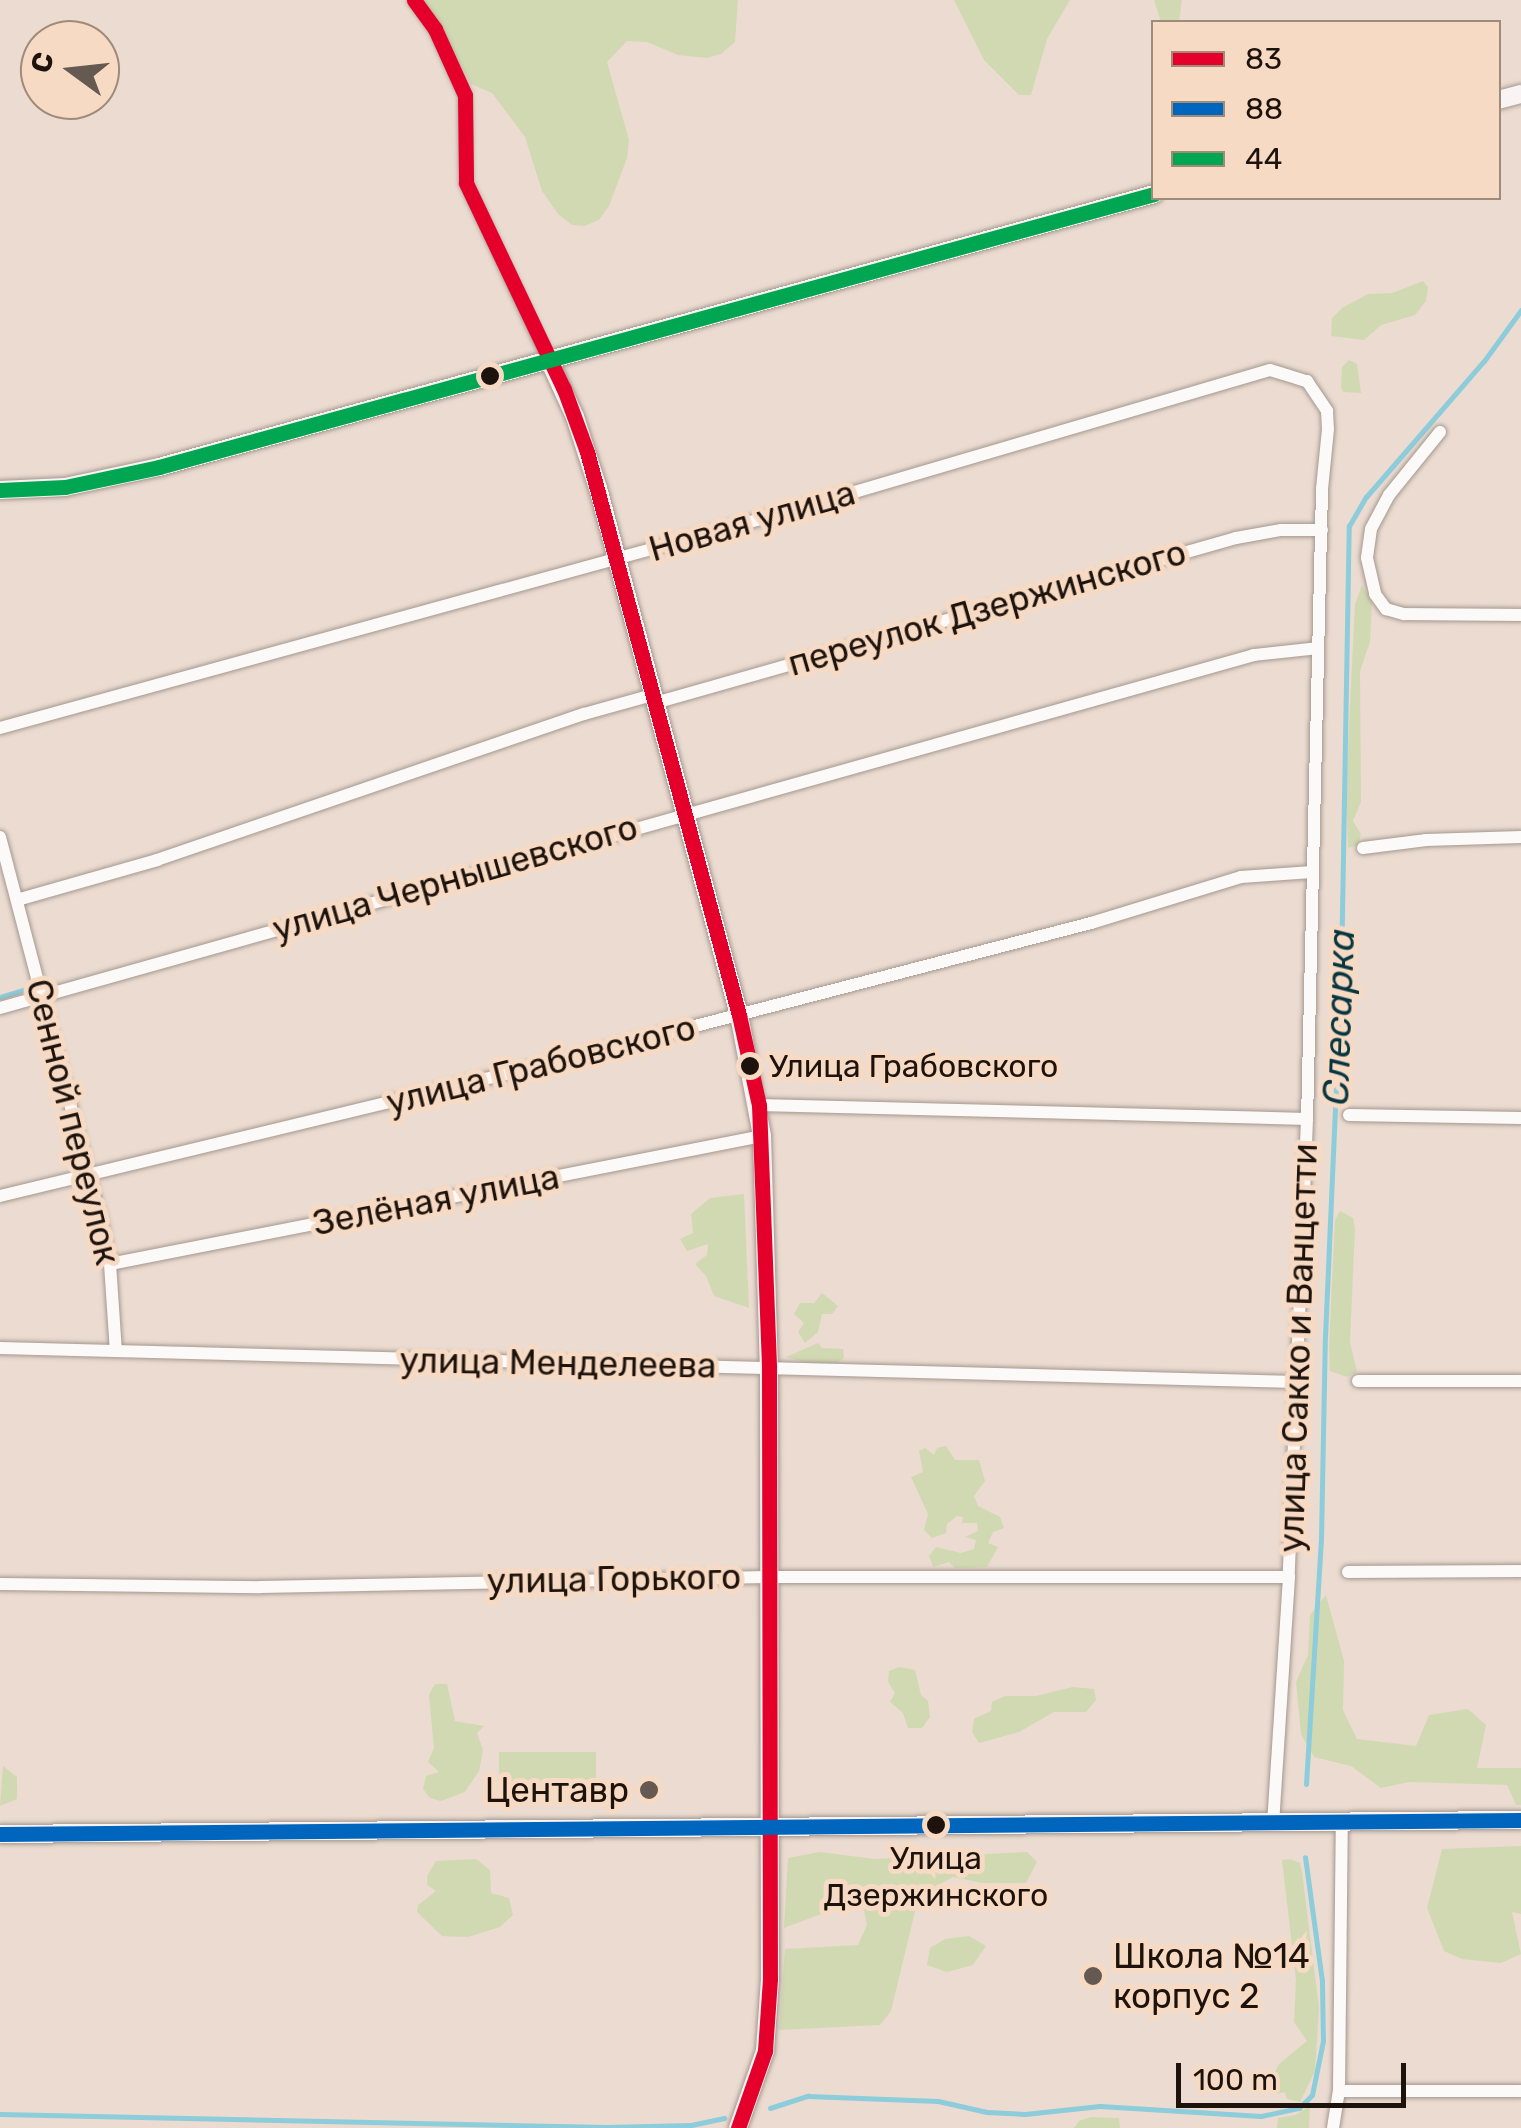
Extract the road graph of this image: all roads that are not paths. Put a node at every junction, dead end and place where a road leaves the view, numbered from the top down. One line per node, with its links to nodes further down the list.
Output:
1 (414, 0): 3 (street)
2 (1151, 195): 3 (main road)
3 (549, 360): 6 (main road); 8 (main road)
4 (1270, 370): 7 (street, улица Сакко и Ванцетти); 8 (street, Новая улица)
5 (1440, 432): 9 (street)
6 (0, 490)
7 (1322, 530): 10 (street, улица Сакко и Ванцетти); 11 (street, переулок Дзержинского)
8 (616, 560): 11 (main road); 12 (street, Новая улица)
9 (1521, 615)
10 (1318, 648): 13 (street, улица Чернышевского); 17 (street, улица Сакко и Ванцетти)
11 (654, 699): 13 (main road); 18 (street, переулок Дзержинского)
12 (0, 728)
13 (684, 812): 19 (street, улица Чернышевского); 21 (main road)
14 (0, 837): 18 (street, Сенной переулок)
15 (1521, 837): 16 (street)
16 (1363, 848)
17 (1312, 872): 21 (street, улица Грабовского); 25 (street, улица Сакко и Ванцетти)
18 (17, 900): 19 (street, Сенной переулок)
19 (43, 996): 20 (street, улица Чернышевского); 27 (street, Сенной переулок)
20 (0, 1008)
21 (739, 1015): 22 (main road); 27 (street, улица Грабовского)
22 (759, 1105): 25 (street); 26 (main road)
23 (1350, 1115): 24 (street)
24 (1521, 1118)
25 (1307, 1119): 35 (street, улица Сакко и Ванцетти)
26 (762, 1136): 29 (street, Зелёная улица); 32 (main road)
27 (90, 1176): 28 (street, улица Грабовского); 29 (street, Сенной переулок)
28 (0, 1196)
29 (110, 1264): 31 (street, Сенной переулок)
30 (0, 1348): 31 (street, улица Менделеева)
31 (116, 1352): 32 (street, улица Менделеева)
32 (768, 1368): 35 (street, улица Менделеева); 38 (main road)
33 (1358, 1381): 34 (street)
34 (1521, 1381)
35 (1296, 1382): 39 (street, улица Сакко и Ванцетти)
36 (1521, 1571): 37 (street)
37 (1348, 1572)
38 (767, 1576): 39 (street, улица Горького); 40 (street, улица Горького); 44 (main road)
39 (1289, 1577): 42 (street, улица Сакко и Ванцетти)
40 (0, 1584)
41 (1521, 1820): 43 (main road)
42 (1274, 1822): 43 (main road); 44 (main road)
43 (1342, 1822): 46 (street)
44 (771, 1826): 45 (main road); 48 (main road)
45 (0, 1834)
46 (1339, 2090): 47 (street); 49 (street)
47 (1521, 2091)
48 (738, 2128)
49 (1332, 2128)

